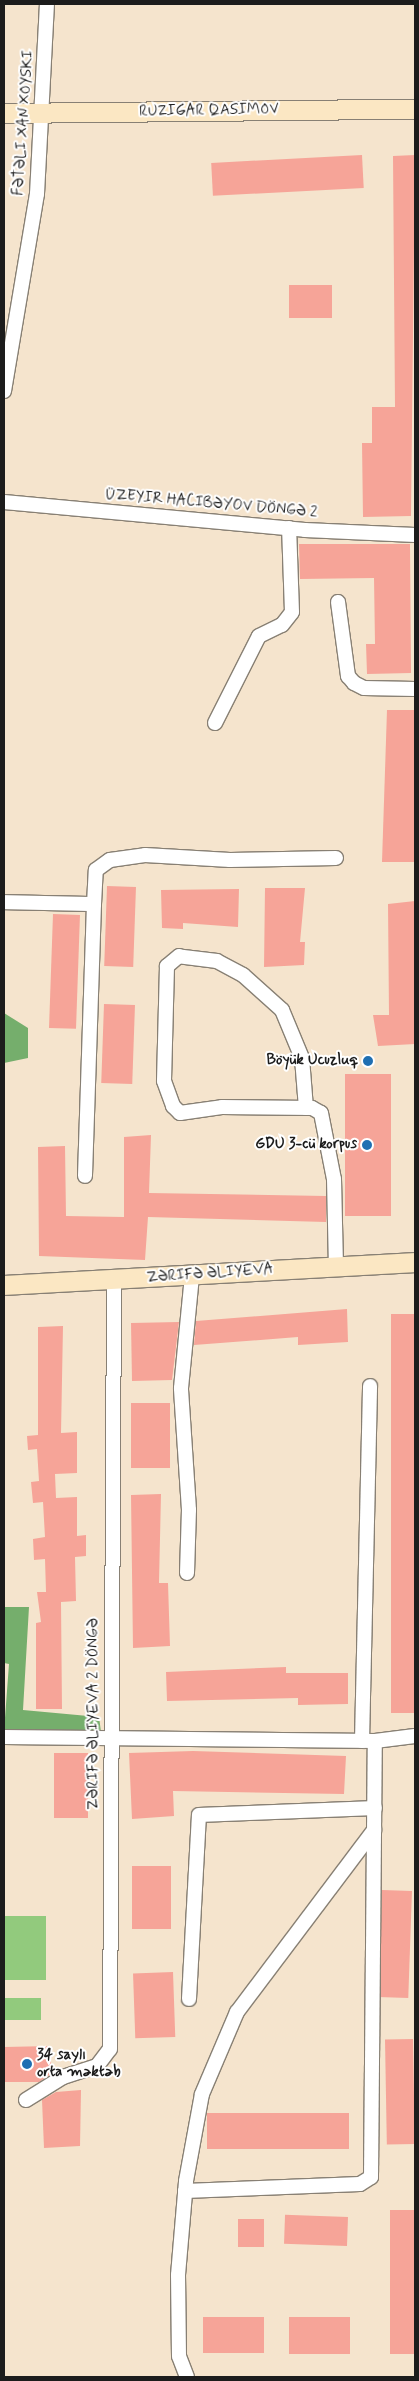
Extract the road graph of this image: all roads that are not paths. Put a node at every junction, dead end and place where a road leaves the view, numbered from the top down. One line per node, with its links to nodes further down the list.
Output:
1 (47, 4): 4 (street, FƏTƏLI XAN XOYSKI)
2 (415, 109): 4 (street)
3 (4, 113): 4 (street)
4 (44, 113): 5 (street, FƏTƏLI XAN XOYSKI)
5 (4, 391)
6 (4, 502): 7 (street)
7 (289, 528): 8 (street); 11 (street)
8 (415, 535)
9 (338, 602): 10 (street)
10 (415, 689)
11 (215, 723)
12 (336, 858): 14 (street)
13 (4, 902): 14 (street)
14 (94, 904): 16 (street)
15 (306, 1108): 15 (street); 18 (street)
16 (86, 1176)
17 (415, 1262): 18 (street, ZƏRIFƏ ƏLIYEVA)
18 (336, 1265): 19 (street, ZƏRIFƏ ƏLIYEVA)
19 (192, 1275): 20 (street, ZƏRIFƏ ƏLIYEVA); 23 (street)
20 (114, 1280): 21 (street, ZƏRIFƏ ƏLIYEVA); 26 (street, ZƏRIFƏ ƏLIYEVA 2 DÖNGƏ)
21 (4, 1285)
22 (370, 1386): 27 (street)
23 (187, 1572)
24 (415, 1736): 27 (street)
25 (4, 1737): 26 (street)
26 (109, 1738): 27 (street); 31 (street, ZƏRIFƏ ƏLIYEVA 2 DÖNGƏ)
27 (369, 1741): 28 (street)
28 (374, 1808): 29 (street); 30 (street)
29 (374, 1830): 32 (street); 32 (street)
30 (189, 1999)
31 (26, 2100)
32 (185, 2191): 33 (street)
33 (187, 2377)

